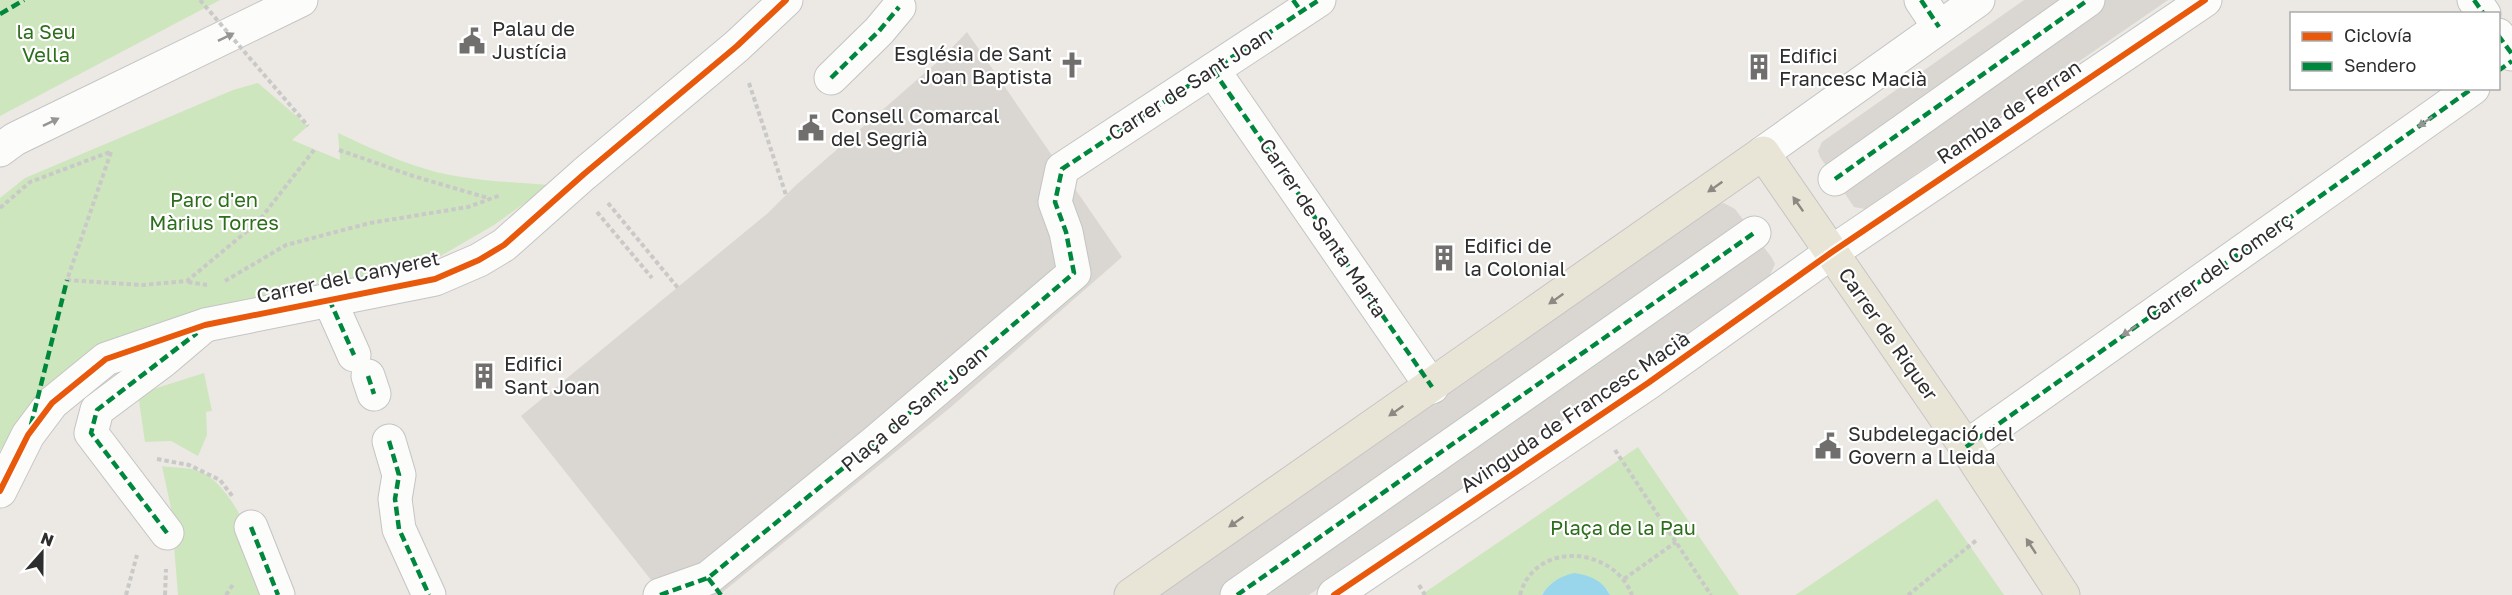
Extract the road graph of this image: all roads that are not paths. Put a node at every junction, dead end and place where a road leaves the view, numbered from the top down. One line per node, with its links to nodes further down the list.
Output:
1 (301, 0): 17 (street, one-way to 1)
2 (786, 0): 23 (street, Carrer del Canyeret)
3 (1920, 0): 9 (street)
4 (1978, 0): 9 (street)
5 (2088, 0): 20 (street)
6 (2205, 0): 22 (street, Rambla de Ferran)
7 (1305, 4): 13 (street, Carrer de Sant Joan)
8 (899, 7): 15 (street)
9 (1939, 27): 18 (street)
10 (2500, 36): 11 (street)
11 (2512, 54)
12 (2512, 61): 14 (street)
13 (1213, 70): 19 (street, Carrer de Sant Joan); 26 (street, Carrer de Santa Marta)
14 (2500, 70)
15 (831, 78)
16 (2470, 90): 28 (street, Carrer del Comerç, one-way to 28)
17 (0, 150)
18 (1763, 153): 22 (main road, one-way to 18); 26 (main road, one-way to 26)
19 (1062, 169): 32 (street, Plaça de Sant Joan)
20 (1835, 179)
21 (1754, 233): 37 (street)
22 (1832, 252): 28 (main road, Carrer de Riquer); 38 (street, Avinguda de Francesc Macià)
23 (329, 299): 24 (street, Carrer del Canyeret); 25 (street)
24 (205, 325): 29 (street, Carrer del Canyeret); 31 (street)
25 (365, 375)
26 (1432, 387): 36 (main road, one-way to 36)
27 (388, 441): 34 (street)
28 (1966, 447): 39 (main road, Carrer de Riquer, one-way to 28)
29 (0, 491)
30 (250, 527): 33 (street)
31 (167, 533)
32 (715, 586): 35 (street, Plaça de Sant Joan)
33 (278, 595)
34 (429, 595)
35 (660, 595)
36 (1131, 595)
37 (1237, 595)
38 (1334, 595)
39 (2063, 595)

